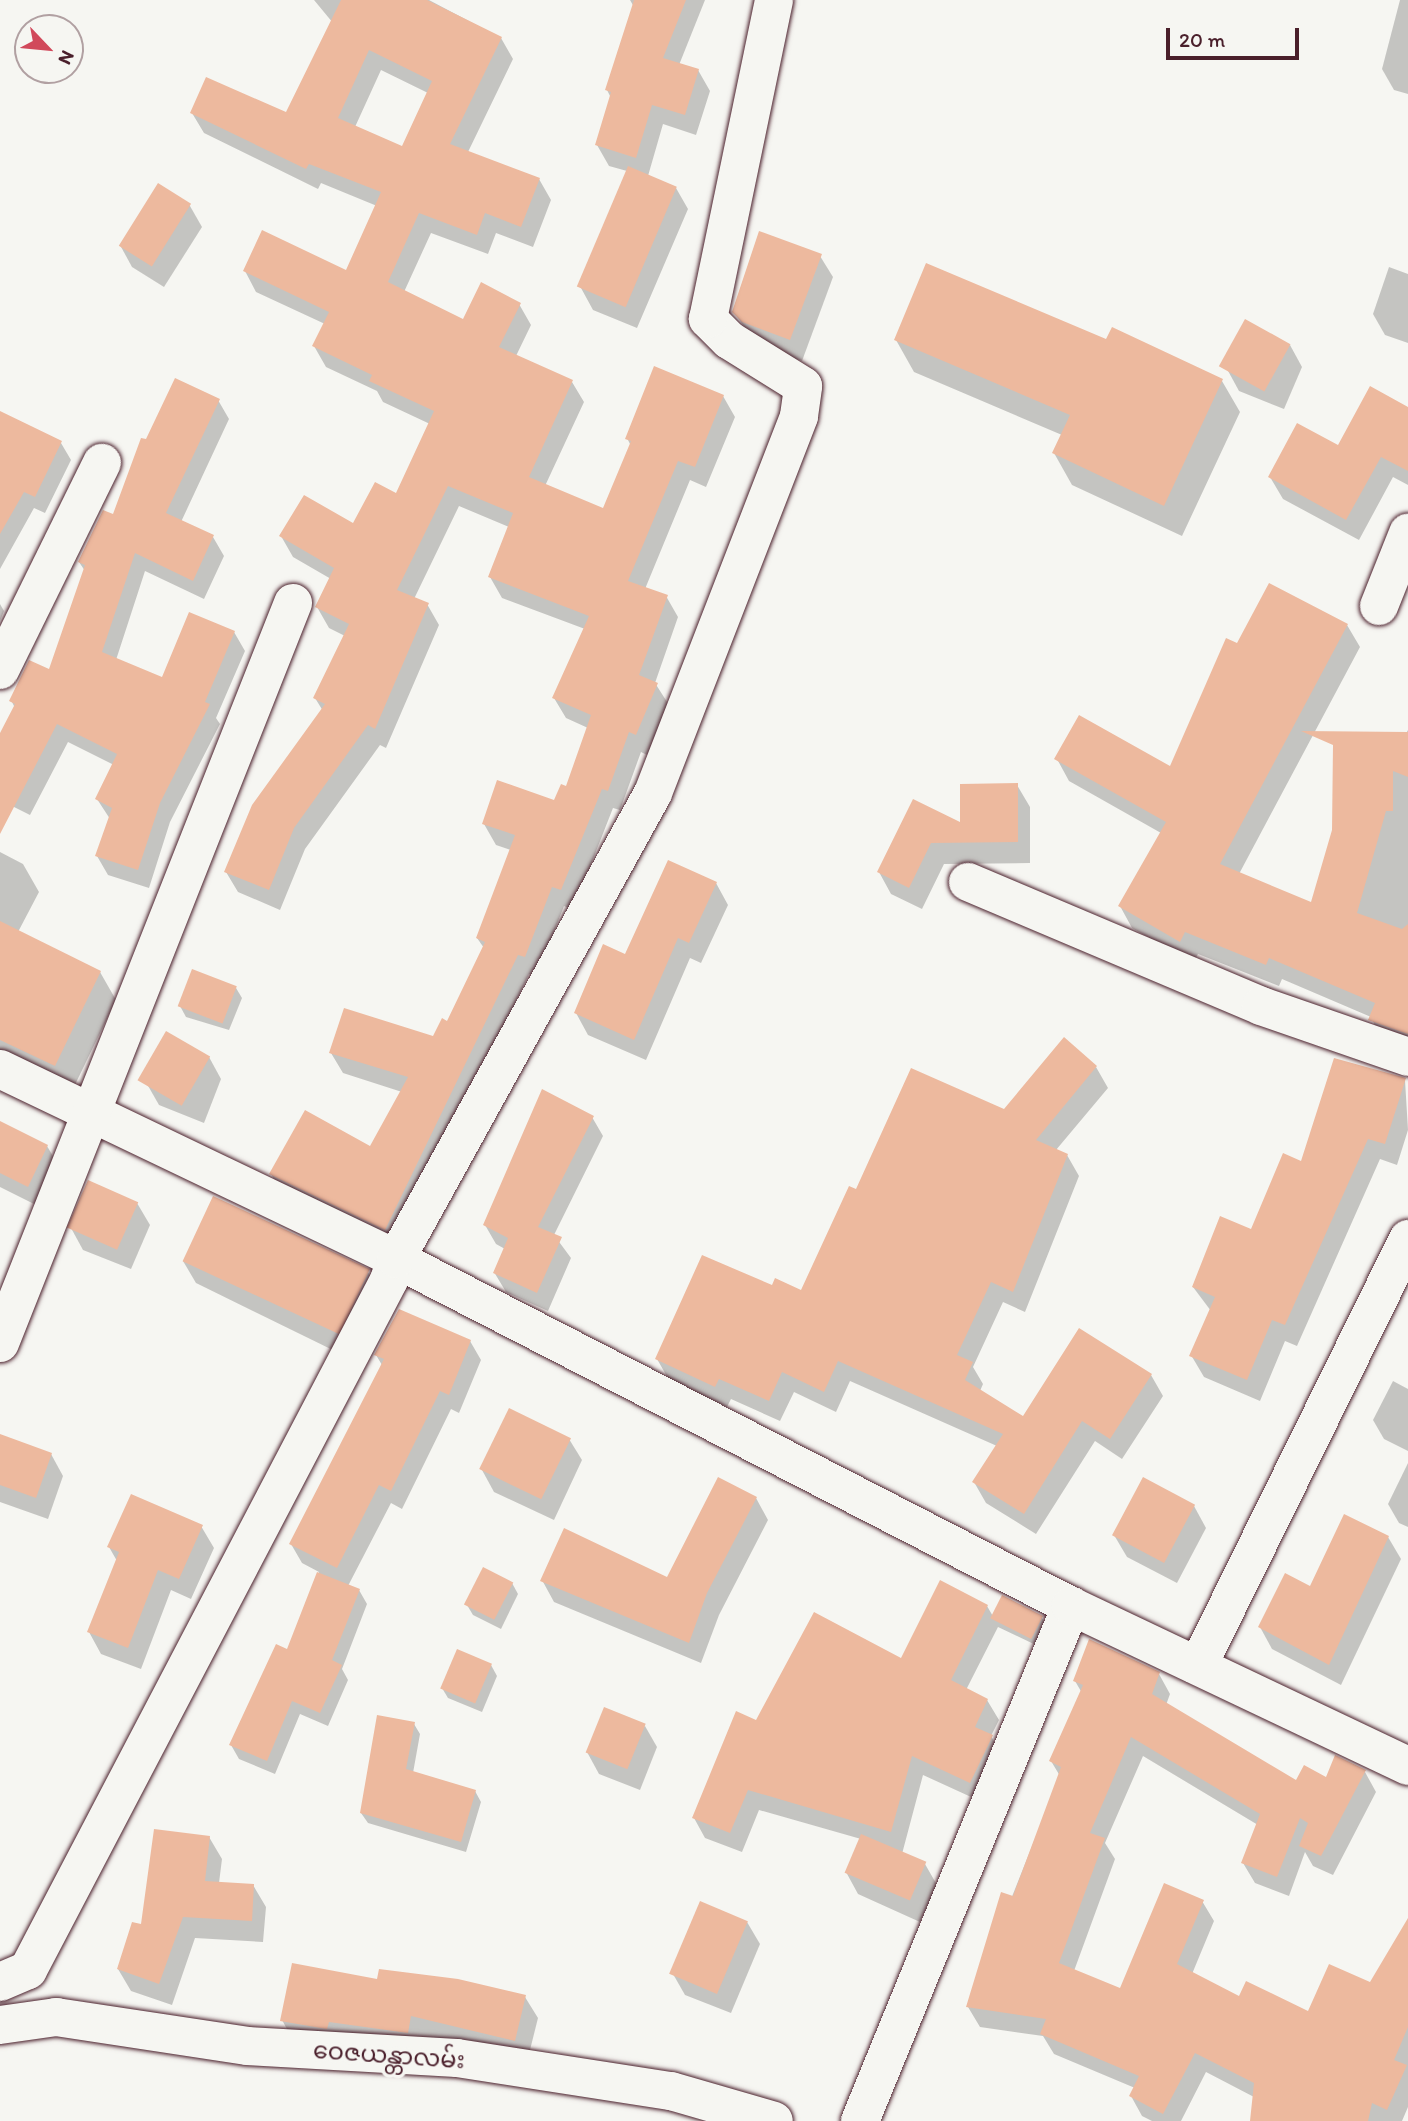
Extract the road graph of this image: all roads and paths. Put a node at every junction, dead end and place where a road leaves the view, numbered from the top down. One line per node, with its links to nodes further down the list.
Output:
1 (774, 0): 12 (street)
2 (102, 463): 6 (street)
3 (1408, 533): 5 (street)
4 (293, 603): 10 (street)
5 (1379, 606)
6 (0, 670)
7 (968, 882): 8 (street)
8 (1408, 1056)
9 (0, 1069): 10 (street)
10 (91, 1112): 12 (street); 13 (street)
11 (1408, 1239): 15 (street)
12 (396, 1259): 14 (street); 17 (street)
13 (0, 1343)
14 (1071, 1605): 15 (street); 20 (street)
15 (1198, 1666): 16 (street)
16 (1408, 1766)
17 (0, 1982)
18 (0, 2025): 19 (street, ဝေဇယန္တာလမ်း)
19 (774, 2121)
20 (860, 2121)

